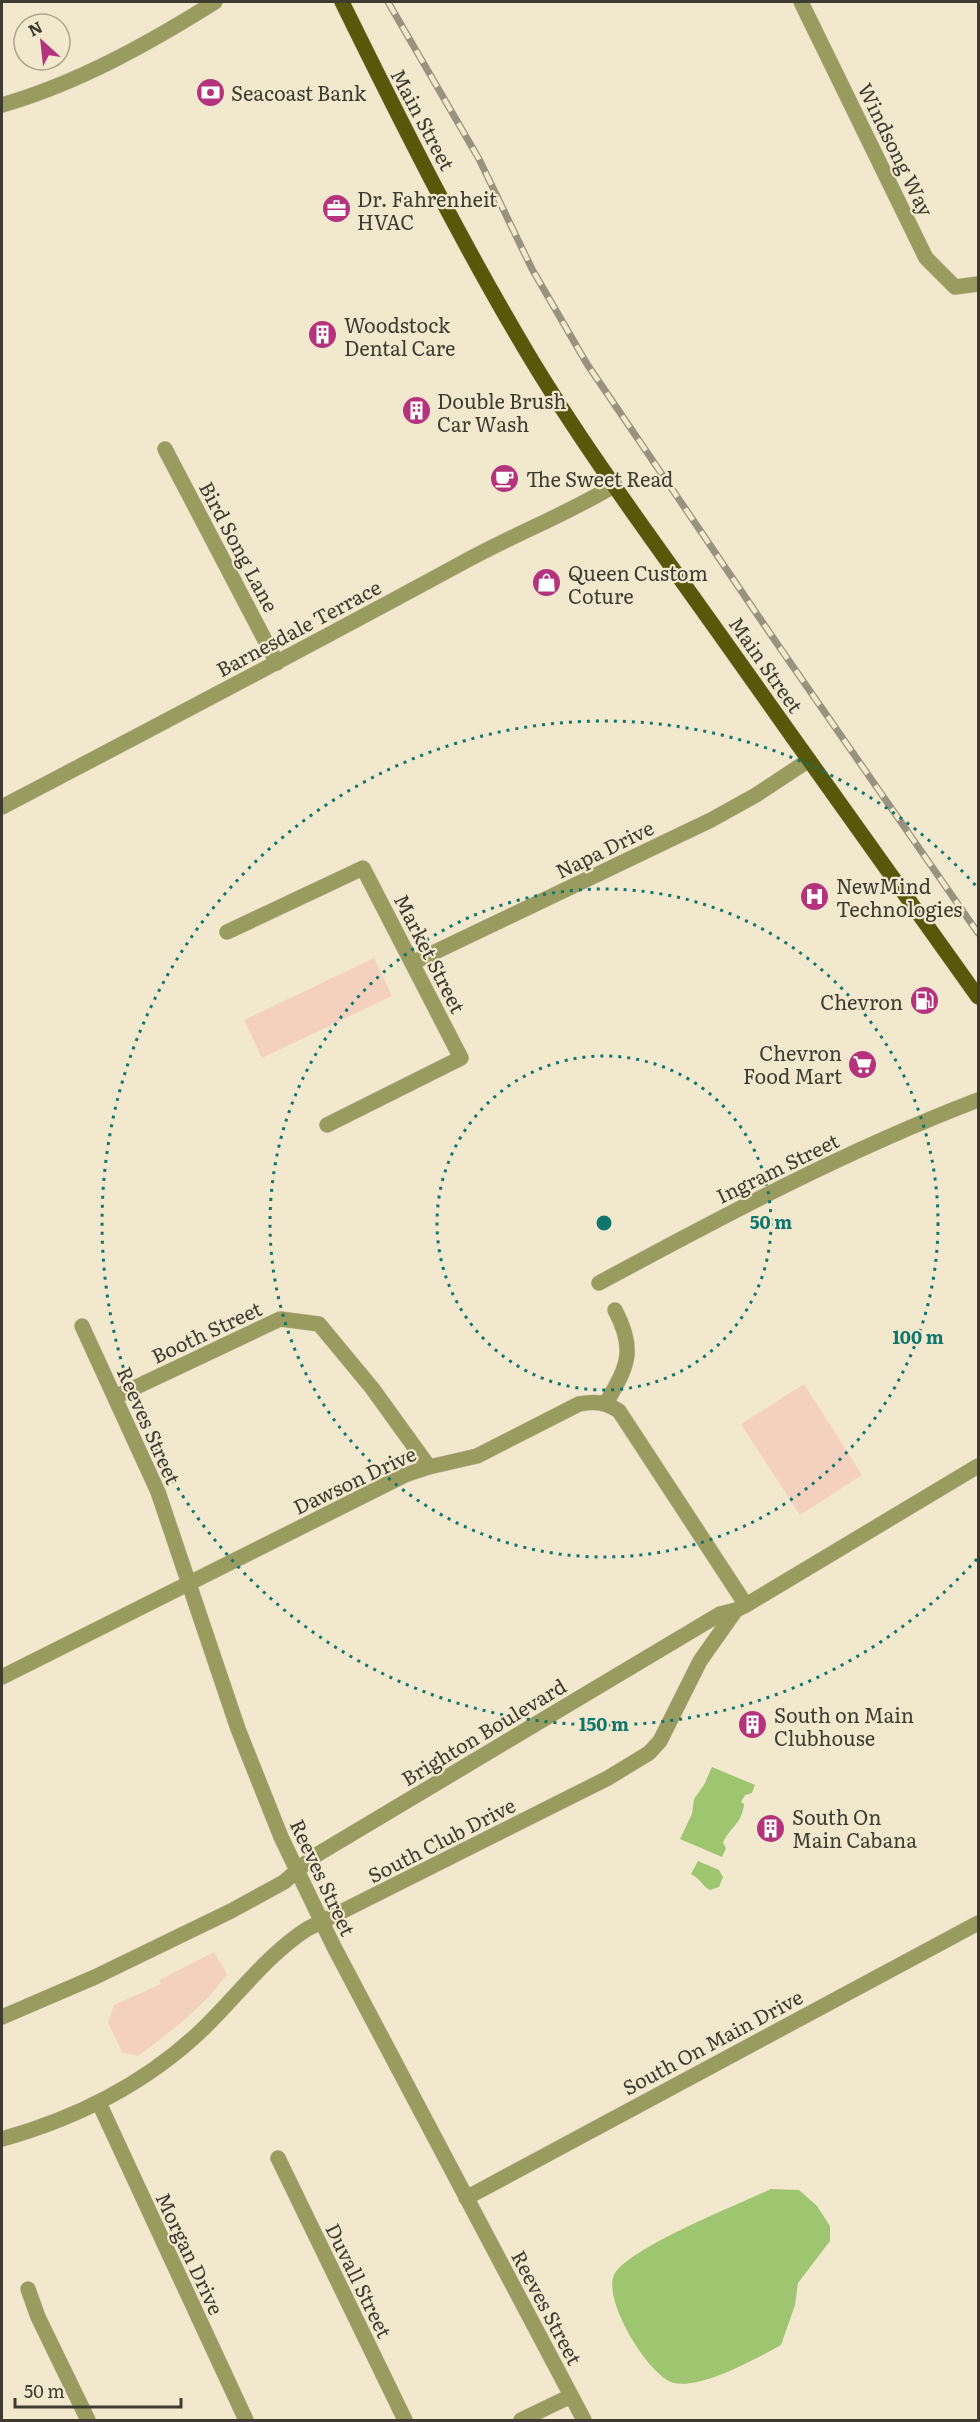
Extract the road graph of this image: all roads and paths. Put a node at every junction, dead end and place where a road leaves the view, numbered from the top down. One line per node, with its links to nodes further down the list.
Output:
1 (215, 2): 4 (street)
2 (342, 2): 7 (main road, Main Street)
3 (801, 2): 5 (street, Windsong Way)
4 (2, 105)
5 (978, 284)
6 (165, 449): 8 (street, Bird Song Lane)
7 (615, 485): 8 (street, Barnesdale Terrace); 9 (main road, Main Street)
8 (277, 663): 10 (street, Barnesdale Terrace)
9 (808, 760): 12 (street, Napa Drive); 13 (main road, Main Street)
10 (2, 807)
11 (227, 932): 12 (street, Market Street)
12 (412, 963): 15 (street, Market Street)
13 (978, 997)
14 (978, 1100): 16 (street, Ingram Street)
15 (327, 1125)
16 (599, 1283)
17 (615, 1310): 20 (street)
18 (82, 1326): 19 (street, Reeves Street)
19 (115, 1397): 22 (street, Booth Street); 23 (street, Reeves Street)
20 (606, 1403): 22 (street, Dawson Drive); 24 (street)
21 (978, 1466): 24 (street, Brighton Boulevard)
22 (429, 1467): 23 (street, Dawson Drive)
23 (188, 1583): 25 (street, Dawson Drive); 26 (street, Reeves Street)
24 (741, 1608): 26 (street, Brighton Boulevard); 27 (street, South Club Drive)
25 (2, 1677)
26 (297, 1872): 27 (street, Reeves Street); 29 (street, Brighton Boulevard)
27 (322, 1923): 30 (street, South Club Drive); 33 (street, Reeves Street)
28 (978, 1923): 33 (street, South On Main Drive)
29 (2, 2016)
30 (99, 2103): 31 (street, South Club Drive); 37 (street, Morgan Drive)
31 (2, 2139)
32 (278, 2158): 38 (street, Duvall Street)
33 (466, 2198): 35 (street, Reeves Street)
34 (28, 2289): 36 (street)
35 (570, 2396): 39 (street); 40 (street, Reeves Street)
36 (88, 2421)
37 (246, 2421)
38 (405, 2421)
39 (521, 2421)
40 (584, 2421)

